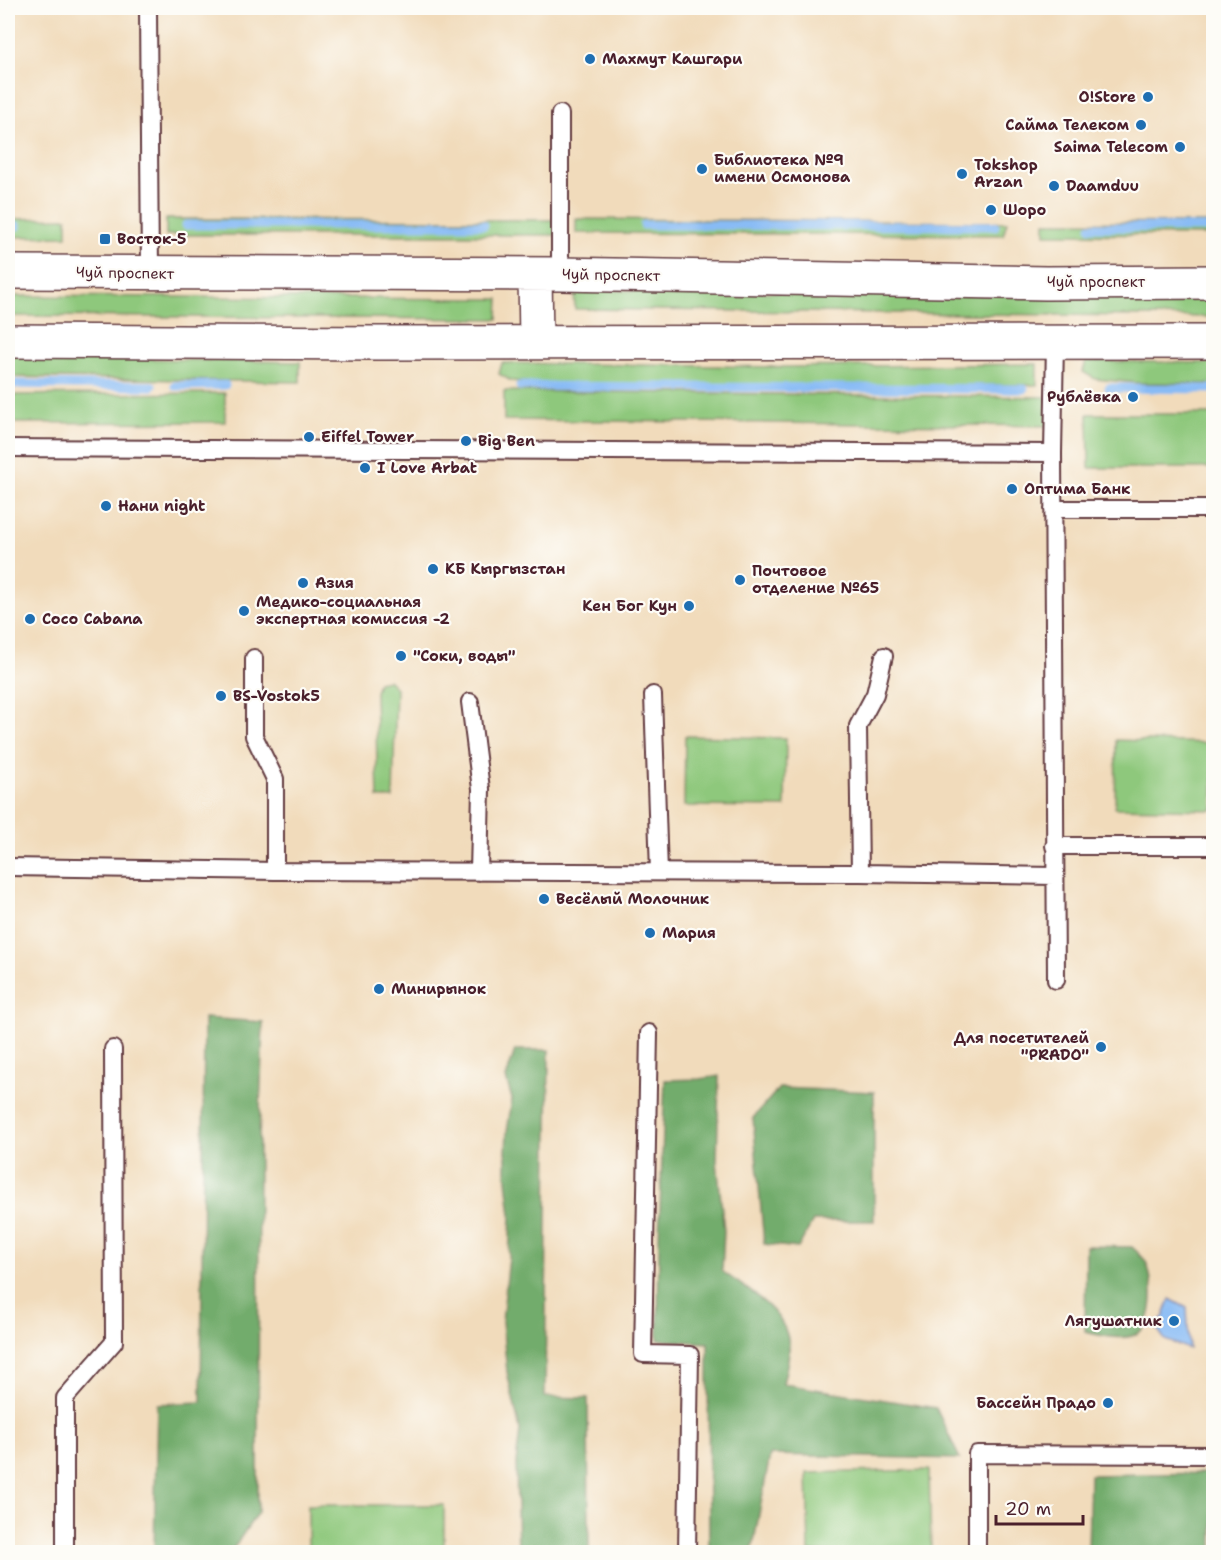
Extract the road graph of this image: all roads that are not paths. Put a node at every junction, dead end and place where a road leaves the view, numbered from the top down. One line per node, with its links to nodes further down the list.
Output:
1 (148, 8): 4 (lane)
2 (560, 114): 5 (lane)
3 (8, 272): 4 (main road, Чуй проспект)
4 (150, 273): 5 (main road, Чуй проспект)
5 (547, 274): 6 (main road, Чуй проспект); 8 (main road)
6 (1214, 282)
7 (8, 341): 8 (main road)
8 (536, 342): 9 (main road)
9 (1055, 342): 10 (main road); 12 (lane)
10 (1214, 342)
11 (8, 448): 12 (lane)
12 (1053, 453): 13 (lane)
13 (1053, 509): 14 (lane); 19 (lane)
14 (1214, 509)
15 (884, 656): 25 (lane)
16 (254, 658): 22 (lane)
17 (653, 695): 24 (lane)
18 (470, 702): 23 (lane)
19 (1054, 846): 20 (lane); 26 (lane)
20 (1214, 846)
21 (8, 867): 22 (lane)
22 (275, 871): 23 (lane)
23 (479, 872): 24 (lane)
24 (659, 872): 25 (lane)
25 (860, 873): 26 (lane)
26 (1054, 876): 27 (lane)
27 (1056, 981)
28 (649, 1033): 32 (lane)
29 (113, 1049): 31 (lane)
30 (1214, 1455): 33 (lane)
31 (62, 1552)
32 (687, 1552)
33 (977, 1552)

